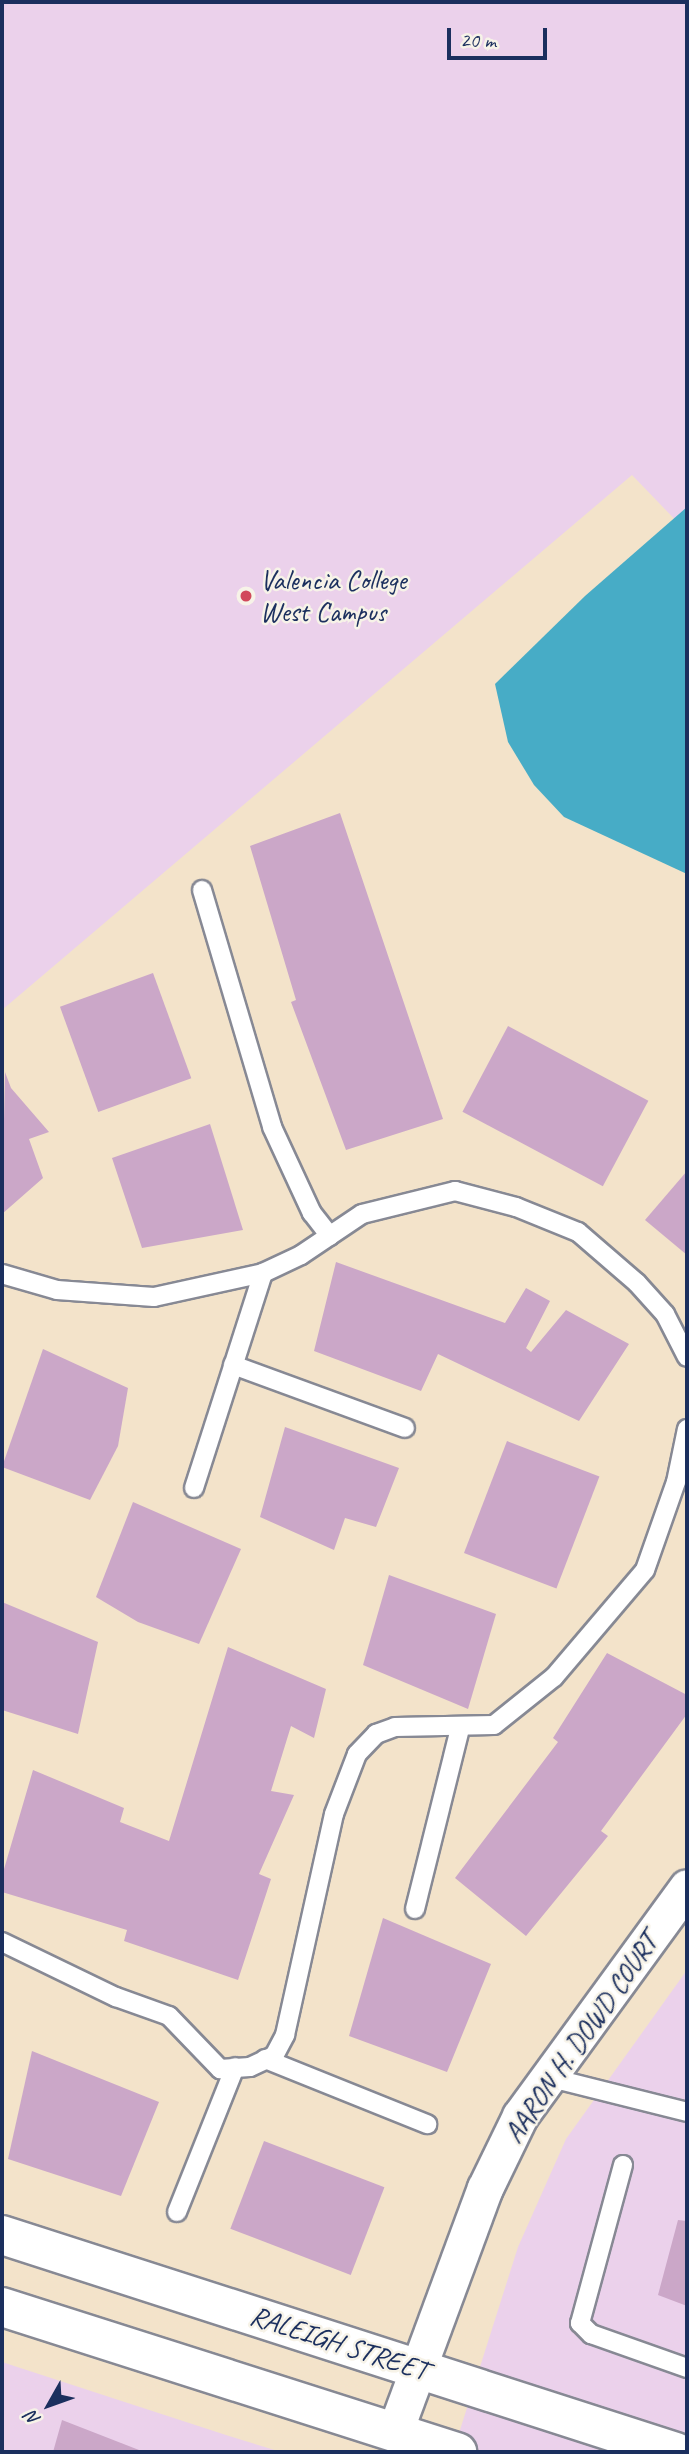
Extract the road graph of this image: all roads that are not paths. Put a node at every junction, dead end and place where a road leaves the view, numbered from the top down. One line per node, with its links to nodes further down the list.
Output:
1 (202, 890): 2 (lane)
2 (330, 1236): 3 (lane); 5 (lane)
3 (263, 1273): 4 (lane); 6 (lane)
4 (2, 1274)
5 (687, 1357)
6 (233, 1366): 7 (lane); 9 (lane)
7 (405, 1428)
8 (687, 1429): 10 (lane)
9 (194, 1488)
10 (460, 1729): 12 (lane); 14 (lane)
11 (687, 1886): 16 (street, AARON H. DOWD COURT)
12 (415, 1909)
13 (2, 1942): 15 (lane)
14 (265, 2059): 15 (lane); 18 (lane)
15 (235, 2067): 20 (lane)
16 (547, 2077): 17 (lane); 23 (street, AARON H. DOWD COURT)
17 (687, 2112)
18 (427, 2124)
19 (623, 2165): 24 (lane)
20 (177, 2212)
21 (2, 2235): 23 (street, RALEIGH STREET)
22 (2, 2307): 25 (street)
23 (415, 2367): 25 (street, AARON H. DOWD COURT); 27 (street, RALEIGH STREET)
24 (687, 2368)
25 (391, 2441): 26 (street)
26 (457, 2452)
27 (676, 2452)

